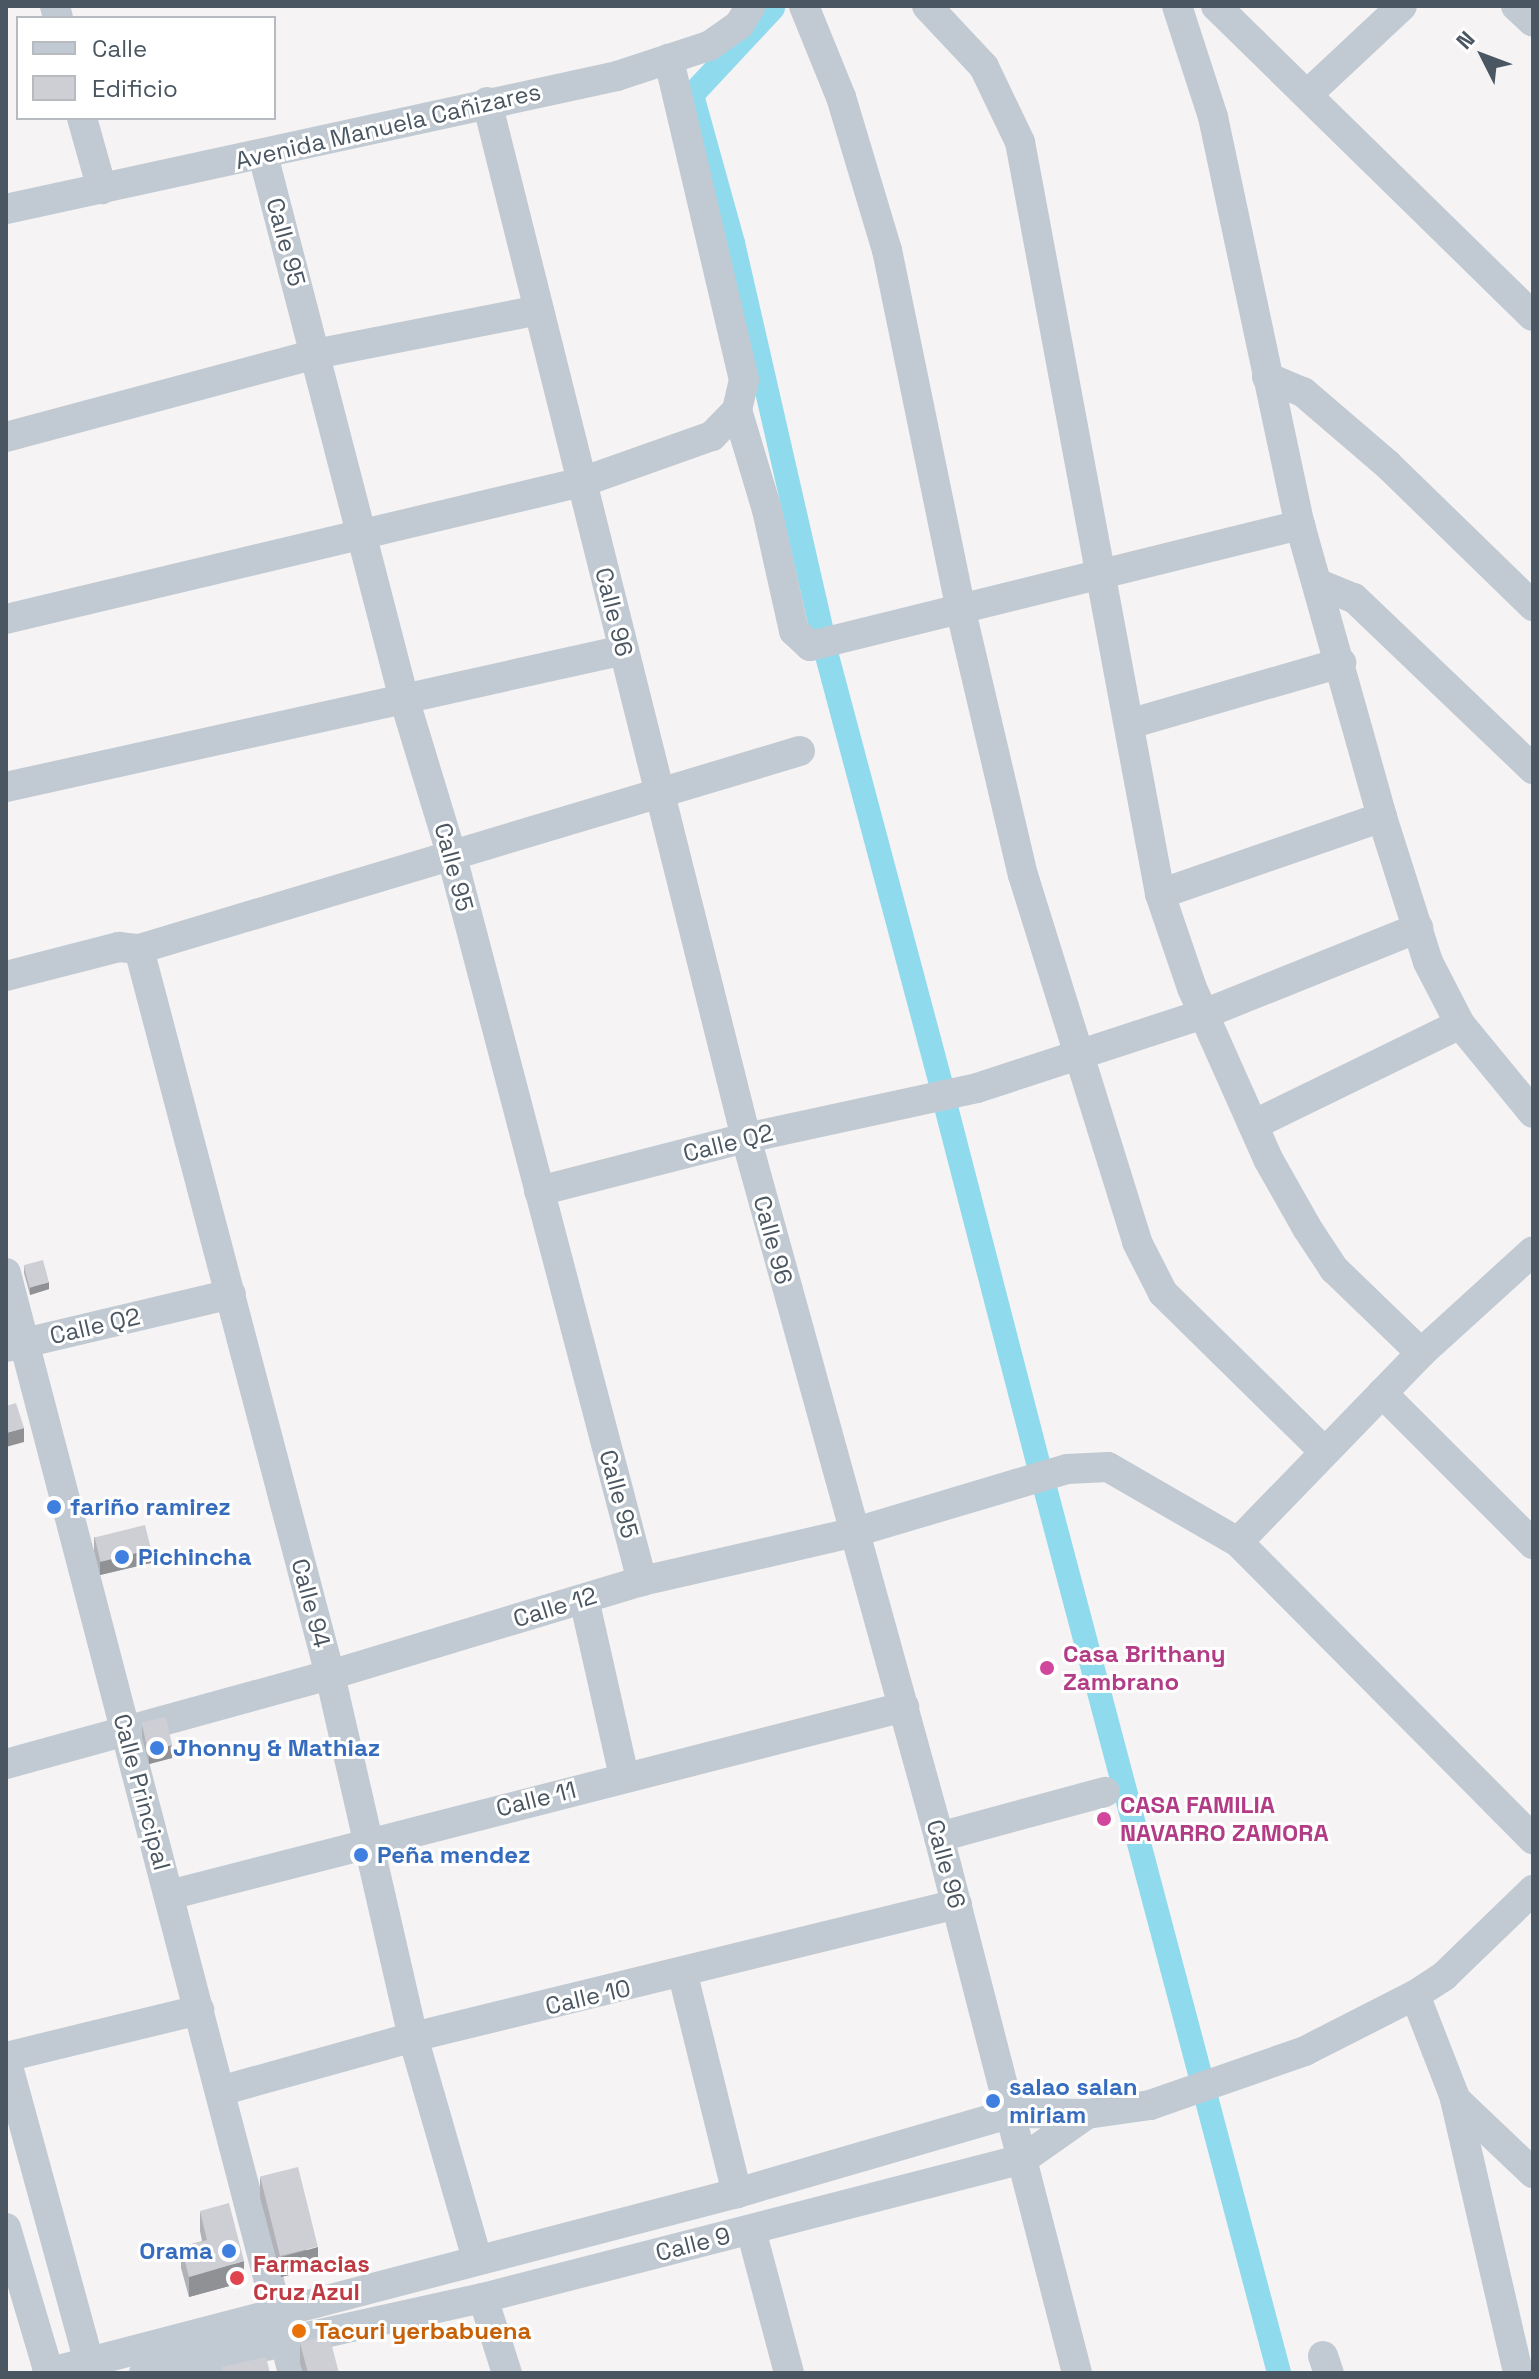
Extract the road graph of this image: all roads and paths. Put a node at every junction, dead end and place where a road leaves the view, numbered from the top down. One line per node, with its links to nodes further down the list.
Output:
1 (804, 6): 28 (street)
2 (927, 6): 25 (street)
3 (1177, 6): 19 (street)
4 (1216, 6): 10 (street)
5 (1402, 6): 10 (street)
6 (1516, 6): 8 (street)
7 (740, 12): 9 (street, Avenida Manuela Cañizares)
8 (1533, 22)
9 (669, 59): 11 (street, Avenida Manuela Cañizares); 20 (street)
10 (1309, 93): 17 (street)
11 (487, 102): 13 (street, Avenida Manuela Cañizares); 16 (street, Calle 96)
12 (83, 120): 14 (street)
13 (263, 155): 14 (street, Avenida Manuela Cañizares); 18 (street, Calle 95)
14 (102, 189): 15 (street, Avenida Manuela Cañizares)
15 (6, 209)
16 (539, 310): 18 (street); 22 (street, Calle 96)
17 (1533, 316)
18 (315, 354): 21 (street); 24 (street, Calle 95)
19 (1267, 377): 23 (street); 27 (street)
20 (737, 410): 22 (street); 28 (street)
21 (6, 437)
22 (582, 482): 24 (street); 30 (street, Calle 96)
23 (1300, 525): 25 (street); 26 (street)
24 (365, 536): 29 (street); 32 (street, Calle 95)
25 (1101, 574): 28 (street); 33 (street)
26 (1321, 585): 31 (street); 35 (street)
27 (1533, 606)
28 (960, 607): 46 (street)
29 (6, 619)
30 (624, 650): 32 (street); 37 (street, Calle 96)
31 (1341, 663): 33 (street); 38 (street)
32 (403, 695): 36 (street); 39 (street, Calle 95)
33 (1129, 724): 40 (street)
34 (800, 751): 37 (street)
35 (1533, 769)
36 (6, 787)
37 (661, 796): 39 (street); 49 (street, Calle 96)
38 (1382, 817): 40 (street); 41 (street)
39 (451, 853): 42 (street); 50 (street, Calle 95)
40 (1160, 894): 44 (street)
41 (1418, 928): 44 (street, Calle Q2); 45 (street)
42 (139, 949): 43 (street); 53 (street, Calle 94)
43 (6, 976)
44 (1204, 1014): 46 (street, Calle Q2); 48 (street)
45 (1460, 1024): 47 (street); 48 (street)
46 (1078, 1052): 49 (street, Calle Q2); 57 (street)
47 (1533, 1113)
48 (1253, 1125): 55 (street)
49 (746, 1138): 50 (street, Calle Q2); 58 (street, Calle 96)
50 (539, 1191): 61 (street, Calle 95)
51 (1533, 1251): 55 (street)
52 (6, 1273): 54 (street, Calle Principal)
53 (231, 1294): 54 (street, Calle Q2); 63 (street, Calle 94)
54 (15, 1345): 65 (street, Calle Principal)
55 (1421, 1353): 56 (street)
56 (1382, 1393): 57 (street); 60 (street)
57 (1324, 1451): 59 (street)
58 (852, 1533): 59 (street, Calle 12); 61 (street, Calle 12); 64 (street, Calle 96)
59 (1238, 1542): 70 (street, Calle 12)
60 (1533, 1544)
61 (642, 1581): 62 (street, Calle 12)
62 (584, 1599): 63 (street, Calle 12); 67 (street)
63 (330, 1675): 65 (street, Calle 12); 71 (street, Calle 94)
64 (904, 1707): 67 (street, Calle 11); 69 (street, Calle 96)
65 (126, 1729): 66 (street, Calle 12); 73 (street, Calle Principal)
66 (6, 1764)
67 (624, 1777): 71 (street, Calle 11)
68 (1105, 1792): 69 (street)
69 (939, 1837): 74 (street, Calle 96)
70 (1533, 1839)
71 (370, 1841): 73 (street, Calle 11); 78 (street, Calle 94)
72 (1533, 1890): 76 (street, Calle 9)
73 (169, 1895): 77 (street, Calle Principal)
74 (957, 1904): 75 (street, Calle 10); 82 (street, Calle 96)
75 (683, 1975): 78 (street, Calle 10); 86 (street)
76 (1415, 1995): 81 (street); 83 (street, Calle 9)
77 (199, 2010): 79 (street); 80 (street, Calle Principal)
78 (413, 2037): 80 (street, Calle 10); 89 (street, Calle 94)
79 (6, 2058): 92 (street)
80 (220, 2091): 91 (street, Calle Principal)
81 (1455, 2099): 85 (street); 99 (street)
82 (1012, 2113): 83 (street, Calle 9); 84 (street, Calle 96); 86 (street, Calle 9)
83 (1087, 2114): 84 (street, Calle 9)
84 (1023, 2159): 88 (street, Calle 9); 93 (street, Calle 96)
85 (1533, 2173)
86 (737, 2193): 89 (street, Calle 9)
87 (6, 2228): 94 (street)
88 (751, 2230): 90 (street, Calle 9); 98 (street)
89 (477, 2259): 91 (street, Calle 9)
90 (483, 2298): 91 (street, Calle 9); 97 (street)
91 (281, 2325): 92 (street); 95 (street); 96 (street, Calle Principal)
92 (90, 2368): 94 (street)
93 (1067, 2371)
94 (48, 2373)
95 (144, 2373)
96 (293, 2373)
97 (507, 2373)
98 (789, 2373)
99 (1518, 2373)

